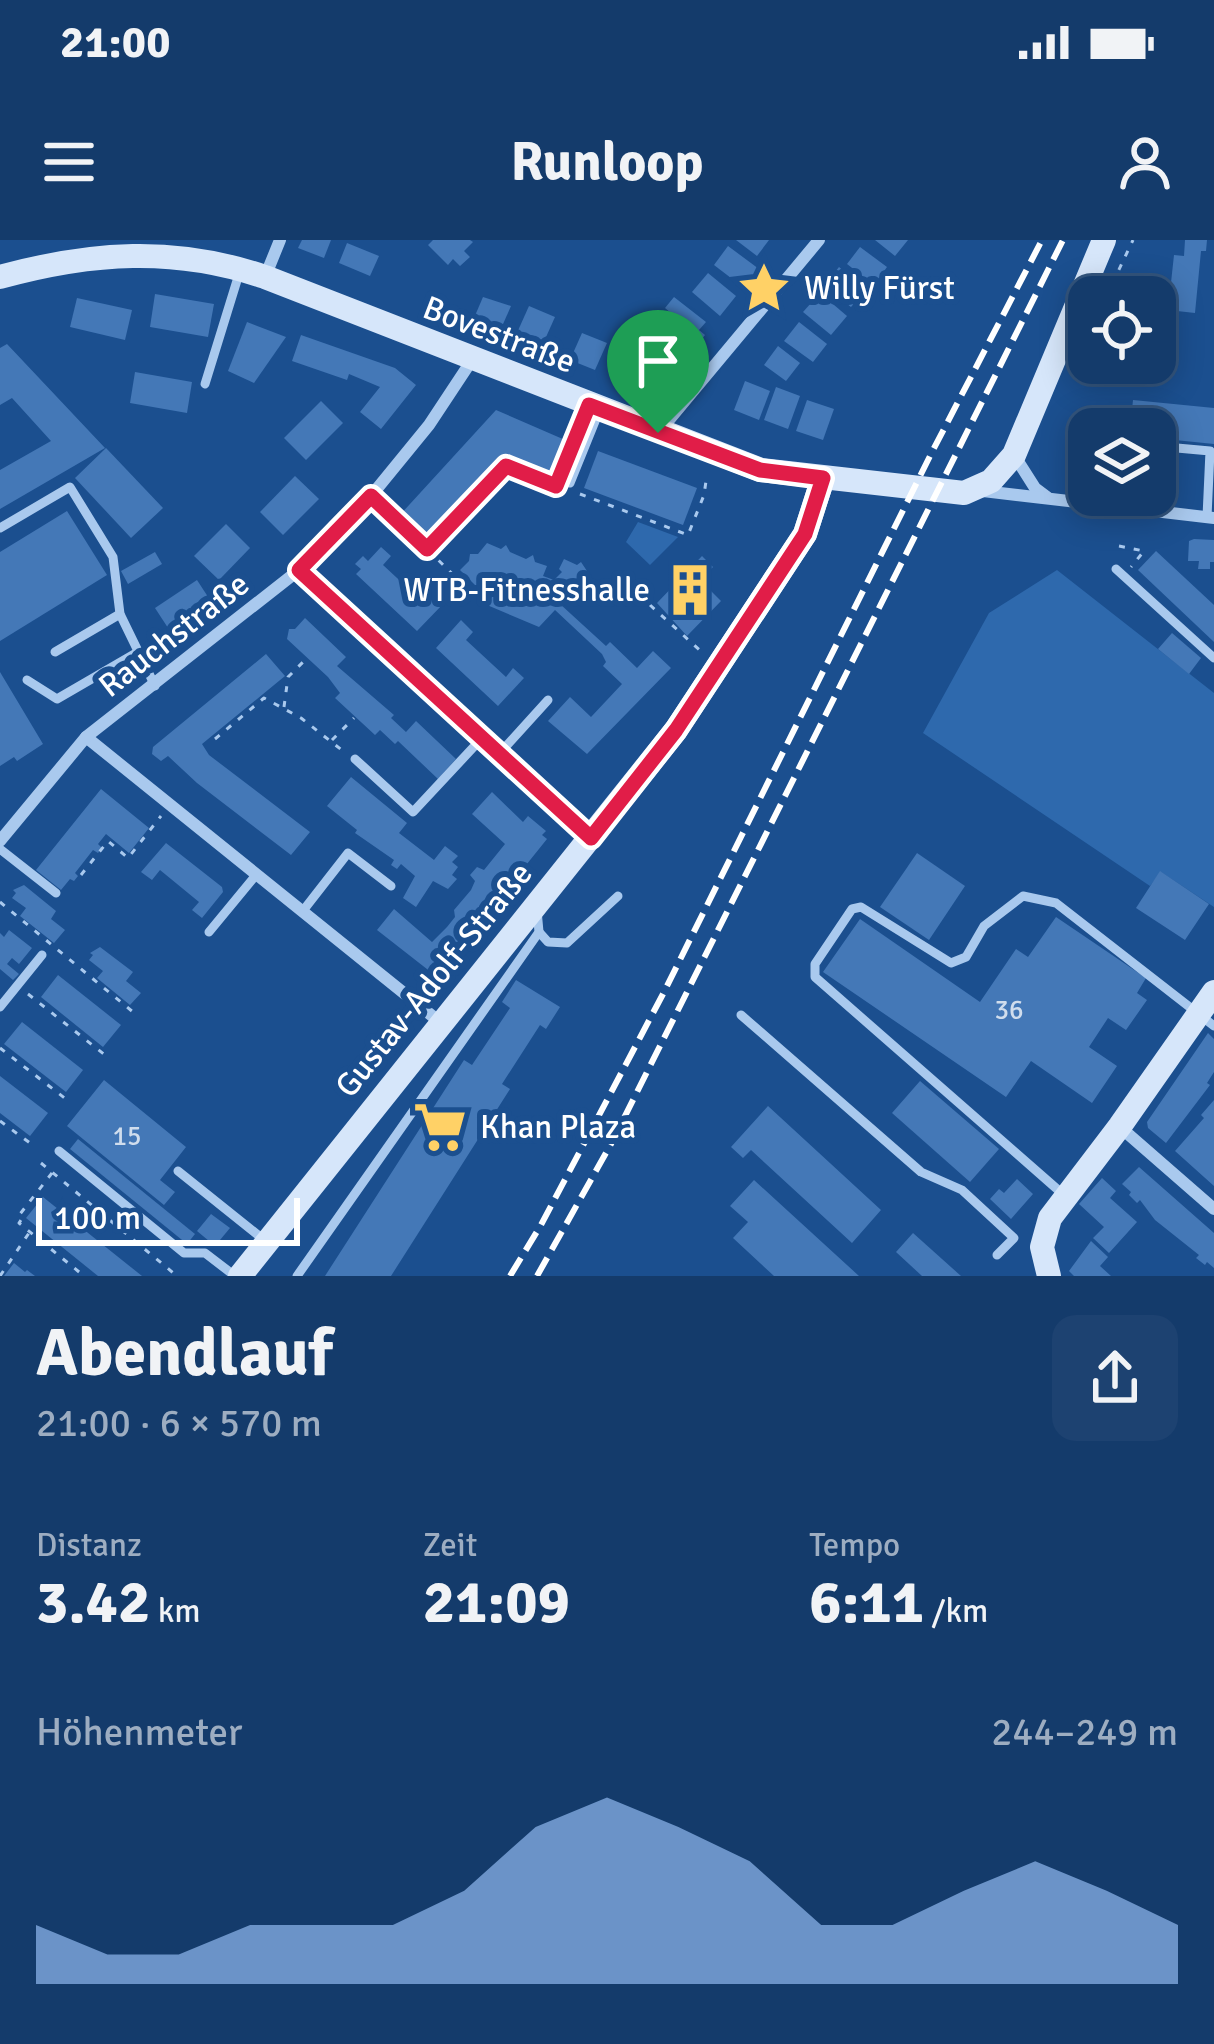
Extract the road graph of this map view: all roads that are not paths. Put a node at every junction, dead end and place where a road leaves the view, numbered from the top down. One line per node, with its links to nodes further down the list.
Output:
1 (280, 240): 4 (street)
2 (819, 240): 9 (street)
3 (1104, 240): 11 (street)
4 (253, 273): 5 (street, Bovestraße); 6 (street, Bovestraße); 7 (lane)
5 (1, 276)
6 (472, 360): 8 (street, Bovestraße); 20 (street, Rauchstraße)
7 (206, 384)
8 (600, 410): 9 (street, Bovestraße); 13 (lane)
9 (658, 433): 12 (street, Bovestraße)
10 (1176, 448): 18 (lane)
11 (1014, 455): 14 (street); 15 (street)
12 (823, 478): 14 (street, Bovestraße); 33 (street, Gustav-Adolf-Straße)
13 (570, 483)
14 (976, 490): 15 (street, Bovestraße)
15 (1048, 498): 16 (street, Bovestraße)
16 (1068, 501)
17 (1176, 514): 18 (street, Bovestraße)
18 (1211, 517)
19 (0, 527): 22 (lane)
20 (299, 570): 27 (street, Rauchstraße); 30 (street)
21 (1120, 572): 25 (lane)
22 (120, 614): 23 (lane); 24 (lane)
23 (55, 652)
24 (138, 652): 26 (lane); 27 (lane)
25 (1214, 658)
26 (27, 680)
27 (155, 686): 29 (street, Rauchstraße)
28 (548, 700): 31 (lane)
29 (86, 737): 34 (street, Rauchstraße); 35 (street)
30 (482, 738): 31 (street); 32 (lane)
31 (499, 754): 33 (street)
32 (355, 760)
33 (591, 838): 39 (street, Gustav-Adolf-Straße)
34 (0, 845): 37 (lane)
35 (256, 875): 40 (street); 41 (lane)
36 (391, 886): 40 (lane)
37 (56, 893)
38 (618, 896): 42 (lane)
39 (536, 905): 42 (lane); 48 (street, Gustav-Adolf-Straße)
40 (302, 912): 48 (street)
41 (209, 932)
42 (539, 932): 59 (lane)
43 (42, 955): 45 (lane)
44 (1214, 992): 47 (street)
45 (0, 1006)
46 (741, 1015): 54 (lane)
47 (1207, 1020): 49 (street); 52 (lane)
48 (441, 1023): 55 (street, Gustav-Adolf-Straße)
49 (1120, 1126): 52 (street); 53 (street)
50 (59, 1151): 58 (lane)
51 (178, 1171): 55 (lane)
52 (1065, 1196): 56 (street)
53 (1214, 1209)
54 (1014, 1238): 56 (lane); 57 (lane)
55 (267, 1242): 58 (street, Gustav-Adolf-Straße)
56 (1033, 1247): 60 (street)
57 (997, 1255)
58 (238, 1276)
59 (297, 1276)
60 (1049, 1276)

